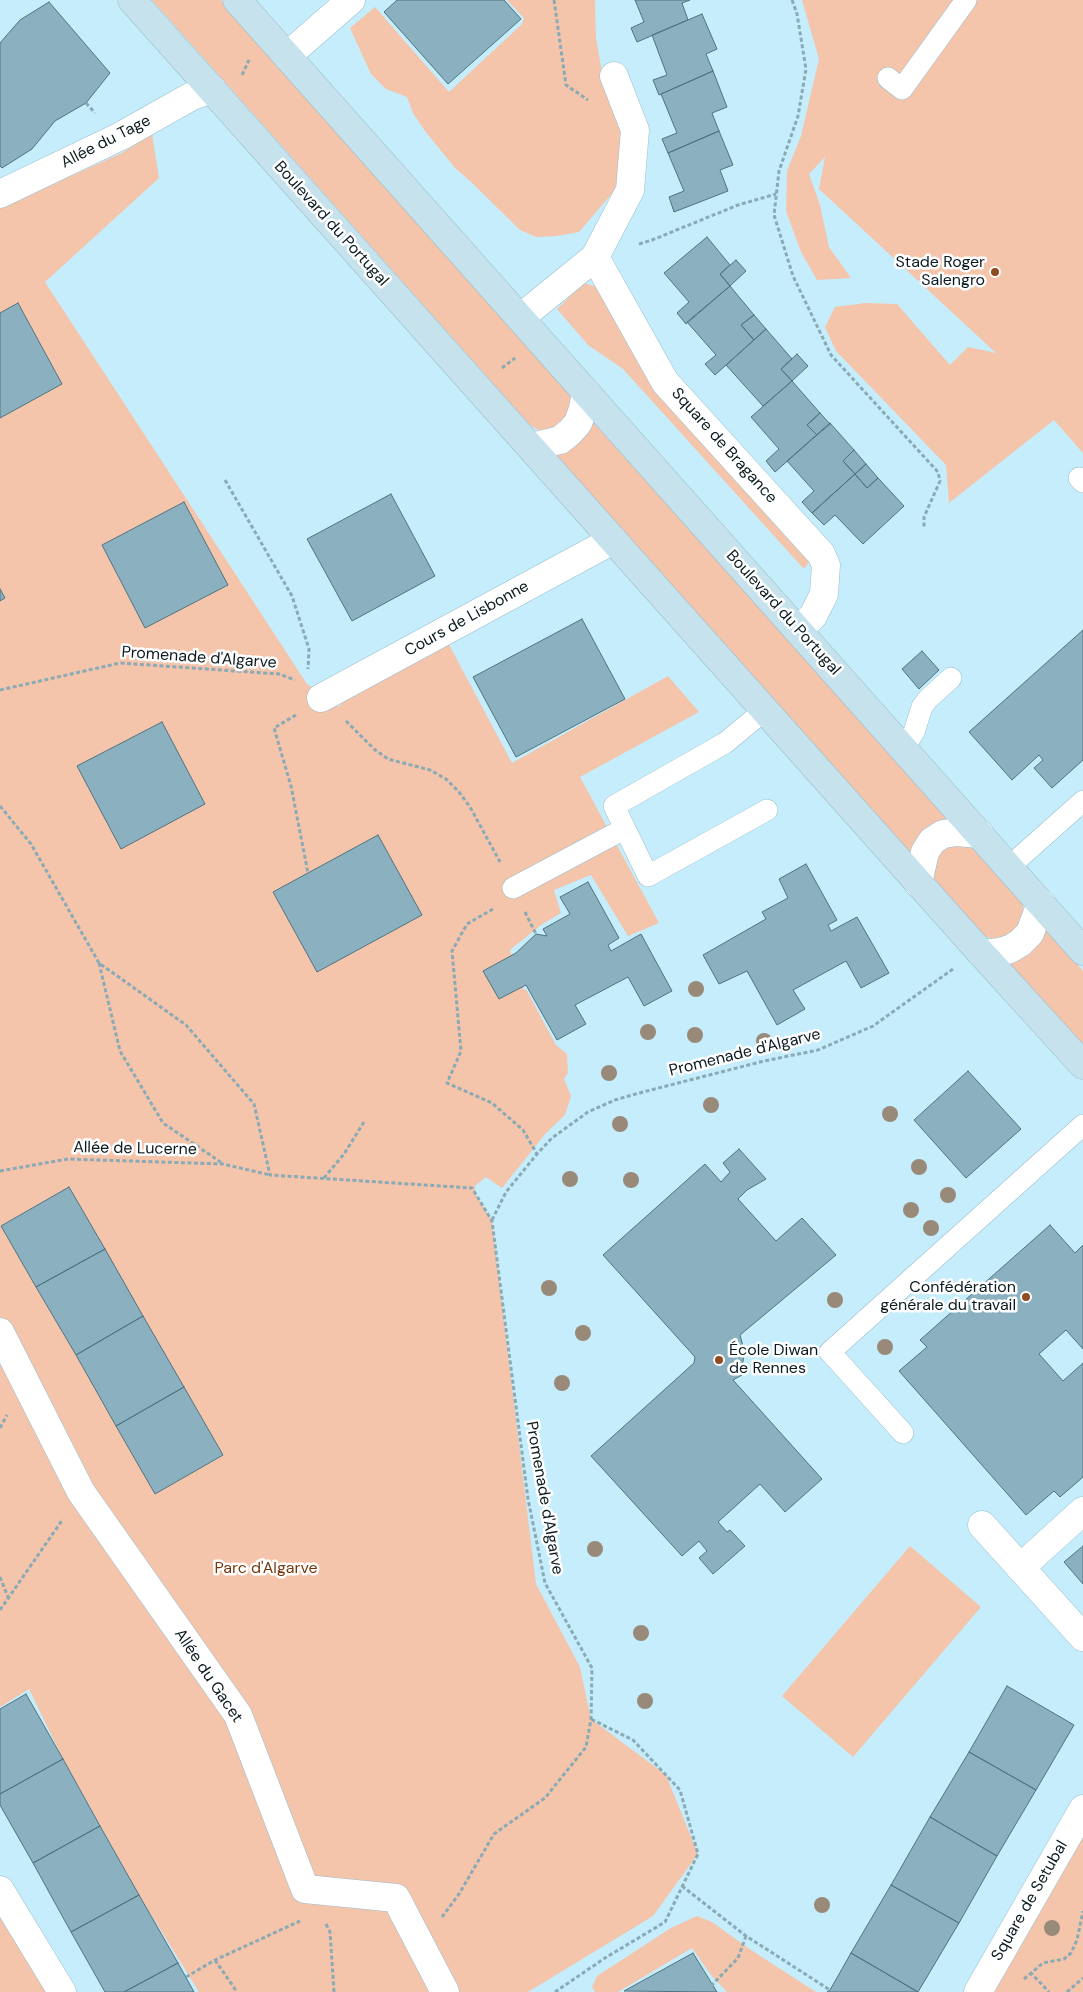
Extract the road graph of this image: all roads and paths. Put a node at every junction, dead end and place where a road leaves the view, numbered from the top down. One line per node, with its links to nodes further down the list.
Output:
1 (132, 0): 10 (street, Boulevard du Portugal)
2 (237, 0): 6 (street, Boulevard du Portugal)
3 (351, 0): 7 (street)
4 (792, 0): 12 (path)
5 (966, 0): 9 (lane)
6 (267, 33): 7 (street, Boulevard du Portugal); 10 (path)
7 (288, 56): 14 (street, Boulevard du Portugal)
8 (614, 76): 13 (street)
9 (888, 78)
10 (216, 94): 11 (street, Allée du Tage); 16 (street, Boulevard du Portugal)
11 (0, 194)
12 (776, 194): 13 (path); 18 (path)
13 (595, 257): 14 (street); 20 (street, Square de Bragance)
14 (520, 318): 15 (street, Boulevard du Portugal)
15 (586, 392): 16 (street); 20 (street, Boulevard du Portugal)
16 (531, 447): 19 (street, Boulevard du Portugal)
17 (225, 480): 23 (path)
18 (924, 527)
19 (613, 540): 23 (street, Cours de Lisbonne); 24 (street, Boulevard du Portugal)
20 (798, 630): 25 (street, Boulevard du Portugal)
21 (951, 678): 25 (lane)
22 (0, 690): 23 (path, Promenade d'Algarve)
23 (314, 691): 32 (path); 34 (path, Promenade d'Algarve)
24 (764, 710): 29 (lane); 33 (street, Boulevard du Portugal)
25 (904, 748): 30 (street, Boulevard du Portugal)
26 (1083, 801): 31 (lane)
27 (0, 806): 39 (path)
28 (767, 810): 29 (lane)
29 (624, 828): 34 (lane)
30 (980, 834): 31 (street, Boulevard du Portugal); 33 (street)
31 (1009, 867): 35 (street, Boulevard du Portugal)
32 (308, 873)
33 (918, 883): 38 (street, Boulevard du Portugal)
34 (513, 888)
35 (1041, 903): 37 (street, Boulevard du Portugal); 38 (street)
36 (500, 905): 43 (path)
37 (1083, 951)
38 (982, 954): 40 (street, Boulevard du Portugal); 43 (path, Promenade d'Algarve)
39 (99, 963): 44 (path); 46 (path)
40 (1083, 1065)
41 (364, 1122): 47 (path)
42 (1083, 1125): 50 (lane)
43 (537, 1154): 48 (path, Promenade d'Algarve)
44 (223, 1164): 45 (path, Allée de Lucerne); 46 (path, Allée de Lucerne)
45 (0, 1171)
46 (270, 1175): 47 (path, Promenade d'Algarve)
47 (324, 1178): 48 (path, Promenade d'Algarve)
48 (492, 1221): 59 (path, Promenade d'Algarve)
49 (0, 1332): 51 (street, Allée du Gacet)
50 (903, 1433)
51 (81, 1492): 56 (path); 63 (street, Allée du Gacet)
52 (1083, 1511): 54 (street)
53 (982, 1525): 54 (street)
54 (1020, 1568): 58 (street)
55 (0, 1577): 56 (path)
56 (8, 1598): 57 (path)
57 (0, 1610)
58 (1083, 1637)
59 (591, 1719): 61 (path); 66 (path, Promenade d'Algarve)
60 (1083, 1809): 78 (street, Square de Setubal)
61 (682, 1886): 65 (path); 77 (path)
62 (0, 1890): 73 (street)
63 (326, 1901): 66 (street, Allée du Gacet); 67 (path); 75 (path)
64 (1083, 1911): 70 (path)
65 (746, 1936): 71 (path); 72 (path)
66 (420, 1946): 76 (street, Allée du Gacet)
67 (215, 1960): 68 (path); 74 (path)
68 (186, 1977)
69 (1083, 1978): 79 (path)
70 (1019, 1983)
71 (711, 1986)
72 (830, 1990)
73 (62, 1992)
74 (237, 1992)
75 (334, 1992)
76 (445, 1992)
77 (555, 1992)
78 (978, 1992)
79 (1067, 1992)

